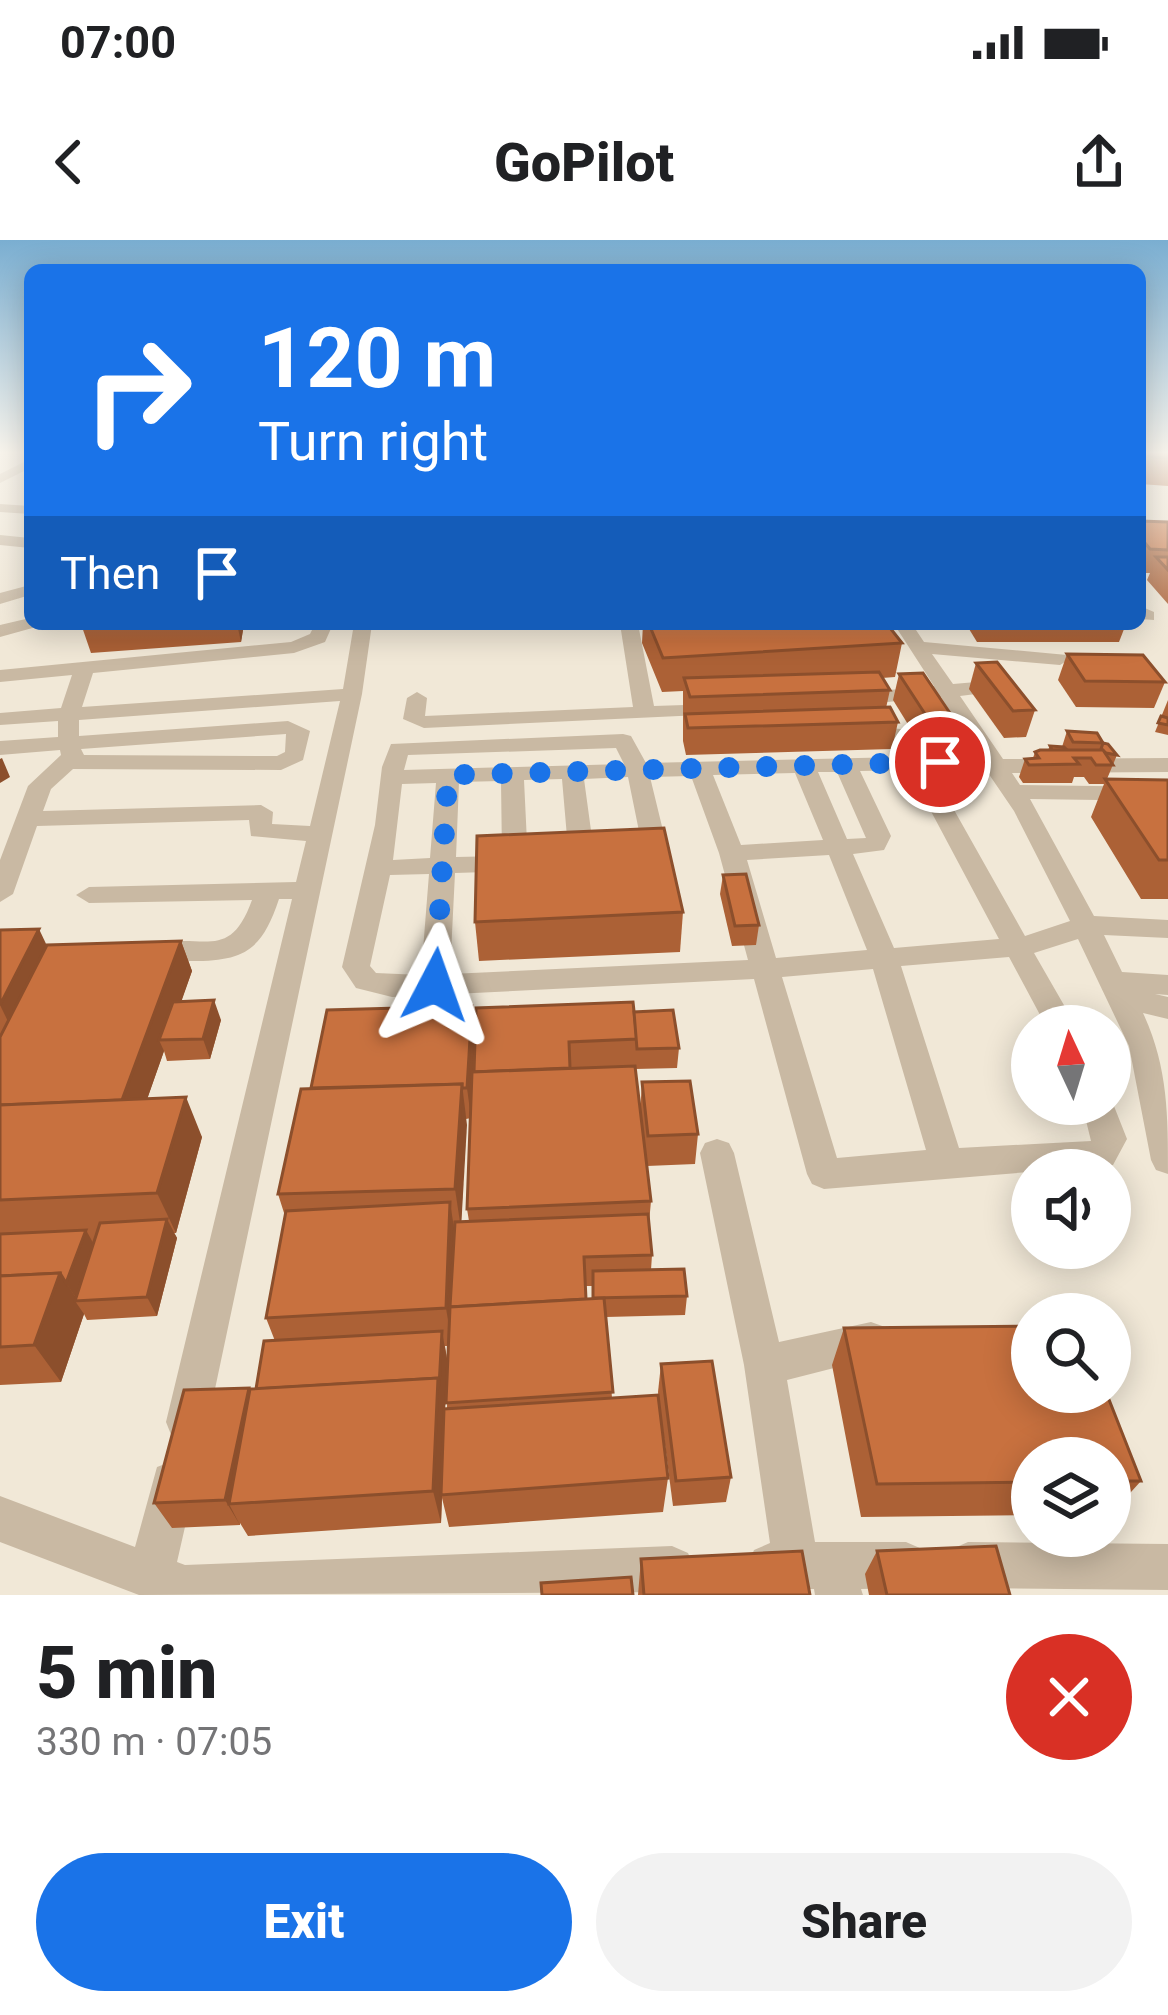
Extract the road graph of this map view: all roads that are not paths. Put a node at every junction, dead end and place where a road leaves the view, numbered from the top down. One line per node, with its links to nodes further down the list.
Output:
1 (322, 630): 6 (lane)
2 (362, 630): 9 (lane)
3 (629, 630): 14 (lane)
4 (900, 638): 5 (lane); 8 (lane)
5 (1060, 659)
6 (86, 667): 7 (lane); 13 (lane)
7 (0, 676)
8 (945, 689): 11 (lane); 15 (lane); 21 (lane)
9 (352, 694): 13 (lane); 35 (lane)
10 (417, 698): 14 (lane)
11 (838, 700)
12 (729, 709): 14 (lane)
13 (68, 715): 16 (lane); 19 (lane)
14 (646, 715)
15 (1015, 718)
16 (0, 719)
17 (840, 729): 20 (lane)
18 (0, 748): 19 (lane)
19 (69, 752): 19 (lane); 34 (lane)
20 (916, 763): 21 (lane); 23 (lane); 47 (lane)
21 (994, 763): 24 (lane); 32 (lane)
22 (803, 764): 23 (lane); 26 (lane); 36 (lane)
23 (845, 764): 36 (lane)
24 (1168, 766)
25 (637, 768): 26 (lane); 27 (lane); 30 (lane); 38 (lane)
26 (699, 768): 37 (lane)
27 (572, 770): 28 (lane); 38 (lane)
28 (512, 772): 29 (lane); 38 (lane)
29 (448, 775): 30 (lane); 39 (lane)
30 (392, 777): 40 (lane)
31 (1168, 794): 32 (lane)
32 (1020, 801): 33 (lane); 45 (lane)
33 (1168, 812)
34 (29, 818): 35 (lane); 43 (lane)
35 (319, 835): 41 (lane)
36 (842, 848): 37 (lane); 49 (lane)
37 (732, 853): 50 (lane)
38 (549, 862): 39 (lane)
39 (444, 866): 40 (lane); 51 (lane)
40 (378, 868): 51 (lane)
41 (306, 890): 42 (lane); 65 (lane)
42 (268, 892): 44 (lane); 48 (lane)
43 (0, 893)
44 (89, 895)
45 (1085, 925): 46 (lane); 47 (lane); 53 (lane)
46 (1168, 929)
47 (1017, 947): 49 (lane); 54 (lane)
48 (161, 952)
49 (884, 957): 50 (lane); 60 (lane)
50 (764, 968): 51 (lane); 60 (lane)
51 (435, 985)
52 (1168, 985): 53 (lane)
53 (1116, 989): 55 (lane); 56 (lane)
54 (1049, 1005)
55 (1168, 1008)
56 (1156, 1050): 59 (lane)
57 (1106, 1125): 60 (lane)
58 (717, 1153): 62 (lane)
59 (1168, 1160)
60 (946, 1163)
61 (902, 1334): 62 (lane)
62 (764, 1365): 66 (lane)
63 (0, 1520): 65 (lane)
64 (1168, 1567): 66 (lane)
65 (151, 1575): 66 (lane)
66 (822, 1575)

